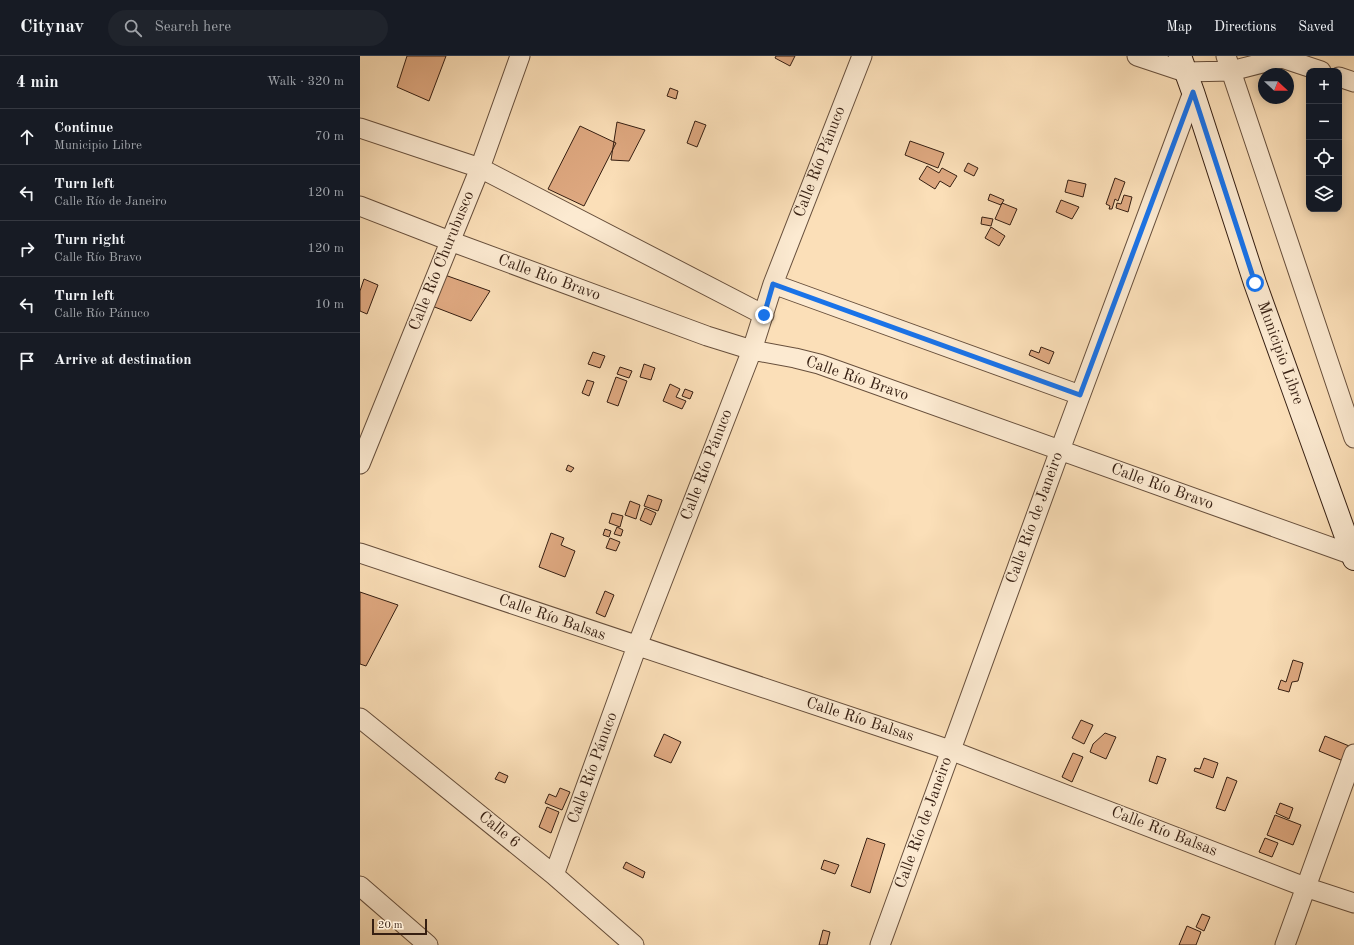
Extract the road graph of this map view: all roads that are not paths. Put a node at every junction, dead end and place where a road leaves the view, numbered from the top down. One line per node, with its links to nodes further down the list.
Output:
1 (520, 56): 12 (street, Calle Río Churubusco)
2 (862, 56): 15 (street, Calle Río Pánuco)
3 (1137, 56): 5 (street)
4 (1282, 57): 6 (street); 7 (street)
5 (1182, 64): 6 (street); 10 (street, Municipio Libre)
6 (1229, 64): 19 (street)
7 (1312, 68)
8 (1342, 78): 9 (street)
9 (1354, 82)
10 (1193, 92): 18 (street, Calle Río de Janeiro); 23 (street, Municipio Libre)
11 (360, 128): 12 (street)
12 (480, 168): 14 (street, Calle Río Churubusco); 16 (street)
13 (360, 206): 14 (street, Calle Río Bravo)
14 (450, 241): 17 (street, Calle Río Bravo); 21 (street, Calle Río Churubusco)
15 (773, 284): 16 (street, Calle Río Pánuco); 18 (street)
16 (764, 315): 17 (street, Calle Río Pánuco)
17 (752, 350): 20 (street, Calle Río Bravo); 24 (street, Calle Río Pánuco)
18 (1080, 395): 20 (street, Calle Río de Janeiro)
19 (1354, 438)
20 (1060, 450): 23 (street, Calle Río Bravo); 26 (street, Calle Río de Janeiro)
21 (360, 464)
22 (360, 553): 24 (street, Calle Río Balsas)
23 (1353, 557)
24 (637, 646): 26 (street, Calle Río Balsas); 28 (street, Calle Río Pánuco)
25 (360, 718): 28 (street, Calle 6)
26 (950, 750): 30 (street, Calle Río Balsas); 34 (street, Calle Río de Janeiro)
27 (1354, 754): 30 (street)
28 (554, 875): 33 (street, Calle 6)
29 (360, 886): 32 (street)
30 (1305, 887): 31 (street, Calle Río Balsas); 35 (street)
31 (1354, 903)
32 (428, 945)
33 (634, 945)
34 (880, 945)
35 (1285, 945)

